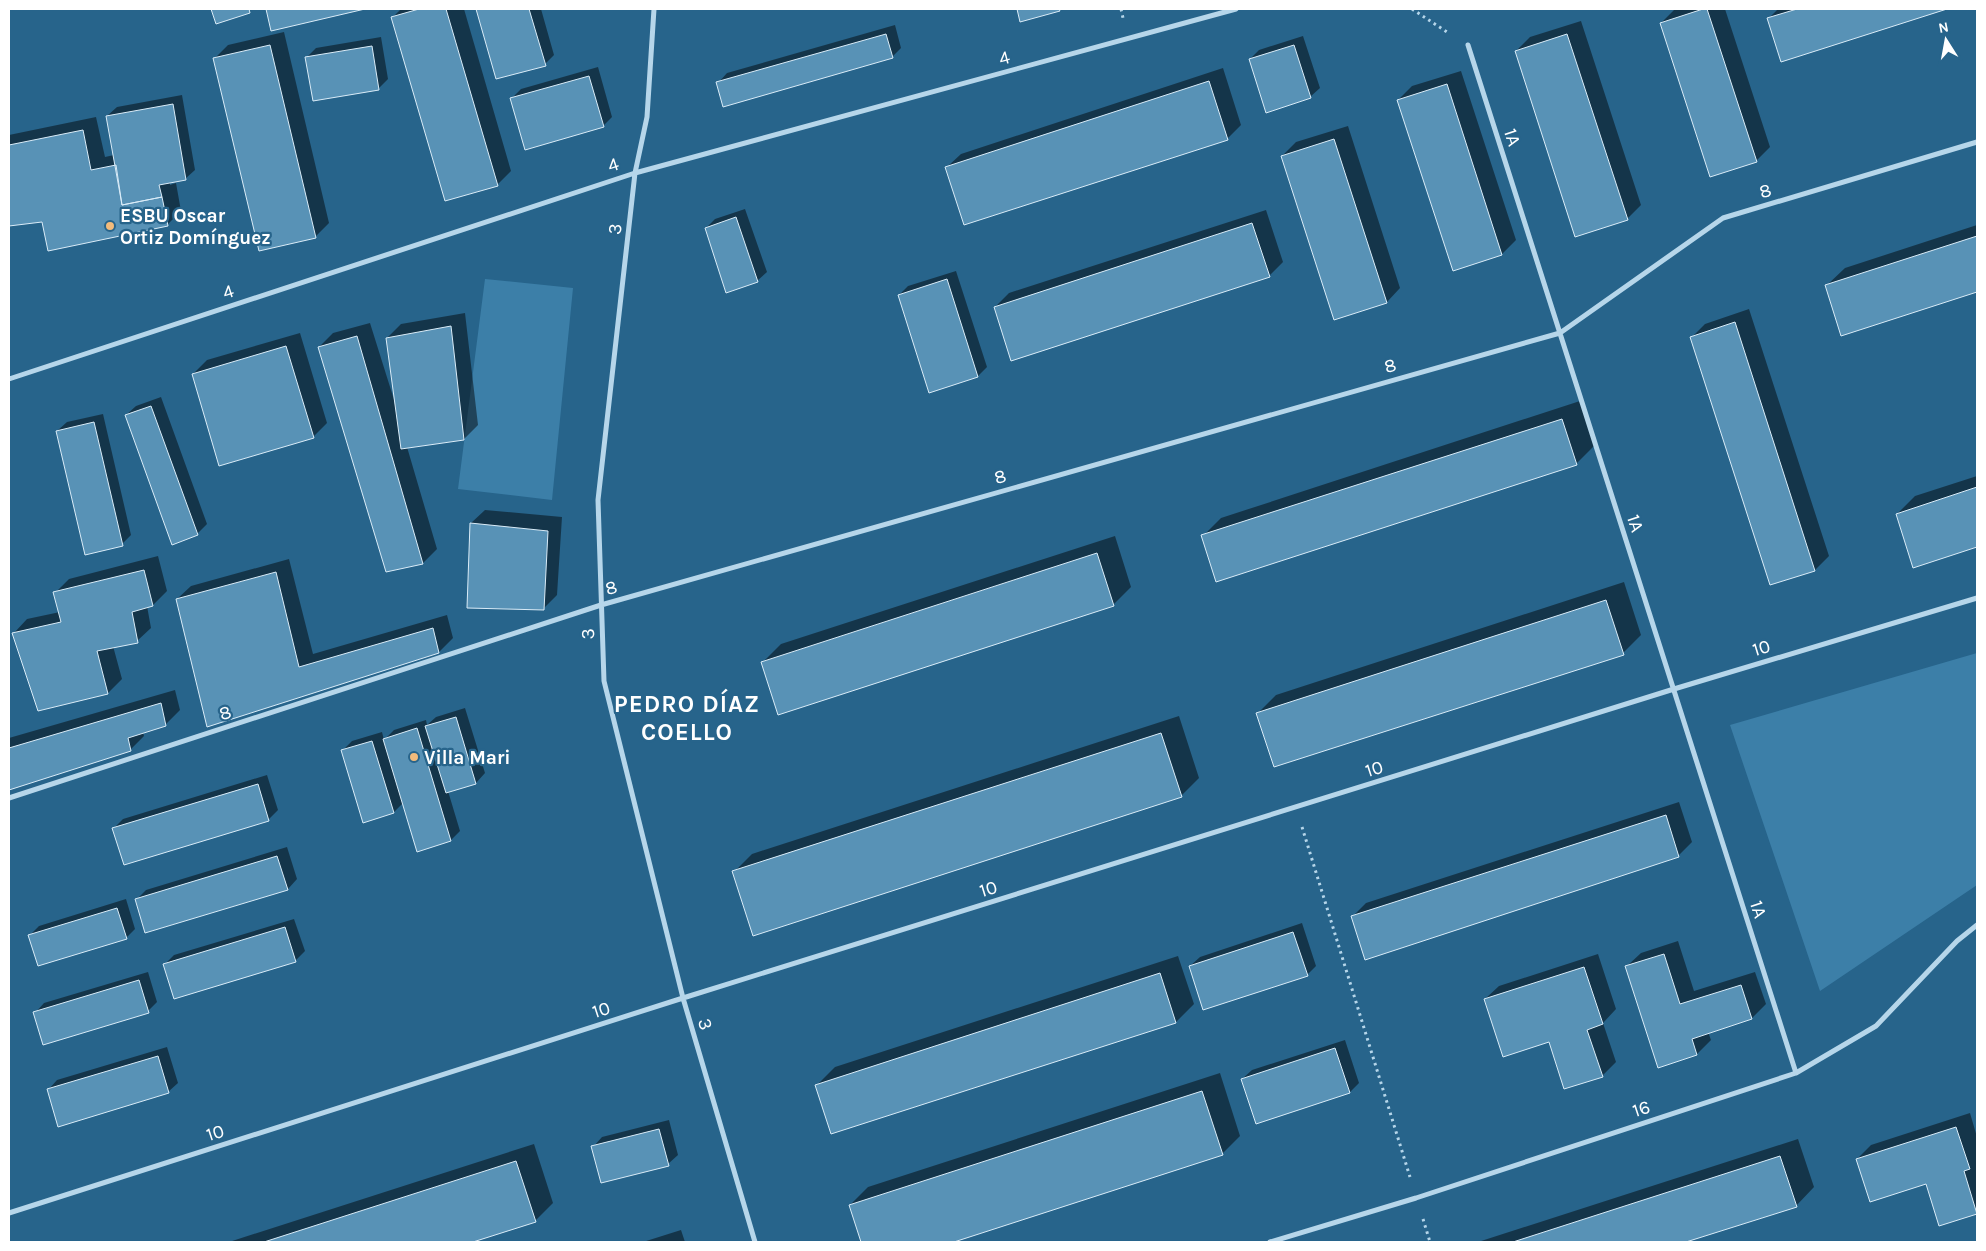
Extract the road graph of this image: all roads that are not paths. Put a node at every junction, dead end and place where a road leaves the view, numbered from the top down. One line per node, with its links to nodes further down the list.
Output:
1 (654, 9): 5 (street, 3)
2 (1236, 9): 5 (street, 4)
3 (1468, 45): 6 (street, 1A)
4 (1977, 142): 6 (street, 8)
5 (635, 173): 7 (street, 4); 9 (street, 3)
6 (1560, 332): 9 (street, 8); 10 (street, 1A)
7 (9, 379)
8 (1977, 598): 10 (street, 10)
9 (601, 605): 11 (street, 8); 13 (street, 3)
10 (1674, 689): 13 (street, 10); 14 (street, 1A)
11 (9, 798)
12 (1977, 926): 14 (street, 16)
13 (682, 998): 15 (street, 10); 16 (street, 3)
14 (1796, 1073): 17 (street, 16)
15 (9, 1213)
16 (755, 1242)
17 (1270, 1242)

